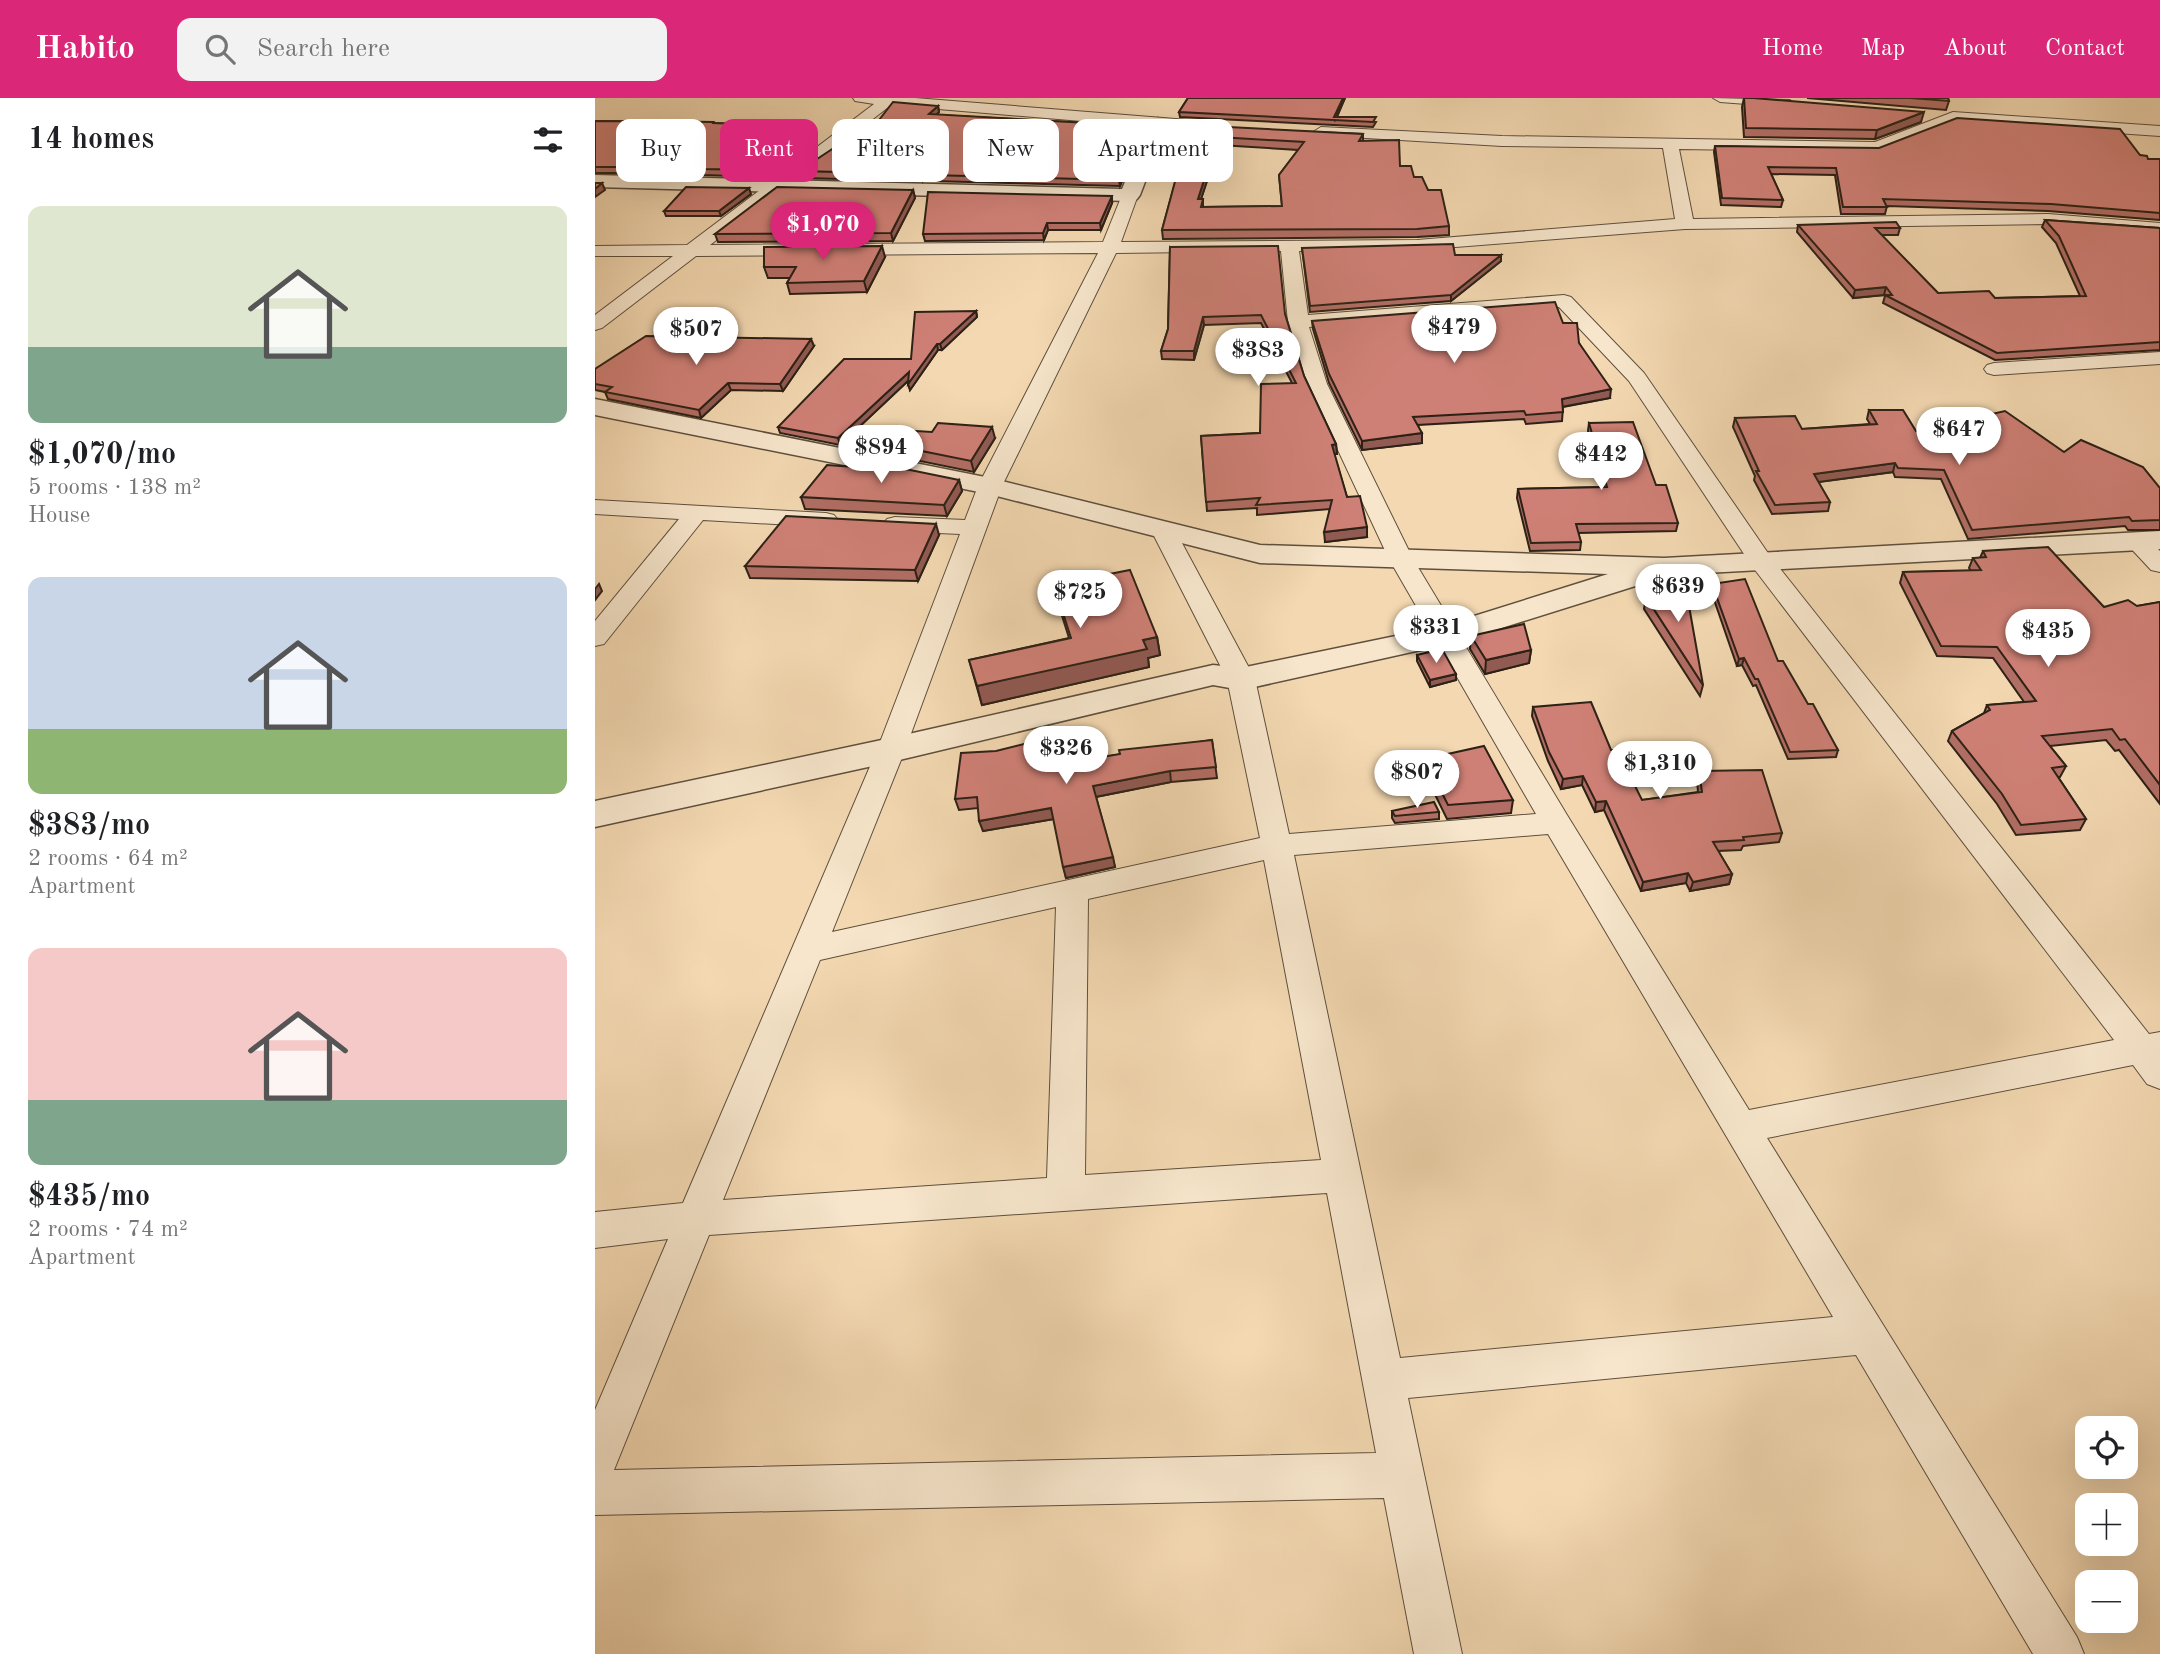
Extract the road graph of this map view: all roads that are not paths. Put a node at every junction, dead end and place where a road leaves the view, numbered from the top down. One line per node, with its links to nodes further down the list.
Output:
1 (859, 98): 3 (street)
2 (1949, 98): 7 (street)
3 (888, 100): 8 (street); 14 (street)
4 (1716, 102): 5 (street)
5 (1802, 105)
6 (1912, 114): 7 (street)
7 (1953, 117): 9 (street); 11 (street)
8 (1102, 119)
9 (2160, 131)
10 (1310, 132): 11 (street)
11 (1670, 143): 16 (street)
12 (595, 180): 14 (street)
13 (1135, 182): 15 (street)
14 (775, 187): 15 (street); 20 (street)
15 (1130, 195): 19 (street)
16 (1685, 224): 17 (street); 18 (street)
17 (2160, 228)
18 (1289, 245): 19 (street); 22 (street)
19 (1110, 247): 20 (street); 27 (street)
20 (692, 250): 21 (street); 23 (street)
21 (595, 251)
22 (1298, 322): 35 (street); 36 (street)
23 (595, 324)
24 (2160, 358): 25 (street)
25 (1994, 369)
26 (595, 408): 27 (street)
27 (990, 486): 32 (street); 33 (street)
28 (595, 507): 29 (street)
29 (696, 513): 30 (street); 39 (street)
30 (849, 521)
31 (877, 523): 32 (street)
32 (974, 528): 42 (street)
33 (1163, 530): 35 (street); 41 (street)
34 (2148, 541): 36 (street); 37 (street)
35 (1401, 559): 38 (street); 40 (street)
36 (1761, 562): 38 (street); 48 (street)
37 (2160, 565)
38 (1664, 567): 40 (street)
39 (599, 627)
40 (1446, 635): 41 (street); 44 (street)
41 (1241, 679): 42 (street); 45 (street)
42 (891, 750): 43 (street); 47 (street)
43 (595, 814)
44 (1556, 823): 45 (street); 49 (street)
45 (1275, 846): 46 (street); 50 (street)
46 (1073, 891): 47 (street); 51 (street)
47 (807, 950): 52 (street)
48 (2153, 1056): 49 (street)
49 (1741, 1127): 54 (street)
50 (1343, 1175): 51 (street); 55 (street)
51 (1066, 1193): 52 (street)
52 (694, 1219): 53 (street); 56 (street)
53 (595, 1230)
54 (1866, 1334): 55 (street); 60 (street)
55 (1385, 1380): 57 (street)
56 (595, 1462)
57 (1403, 1475): 58 (street); 59 (street)
58 (595, 1493)
59 (1438, 1654)
60 (2060, 1654)

